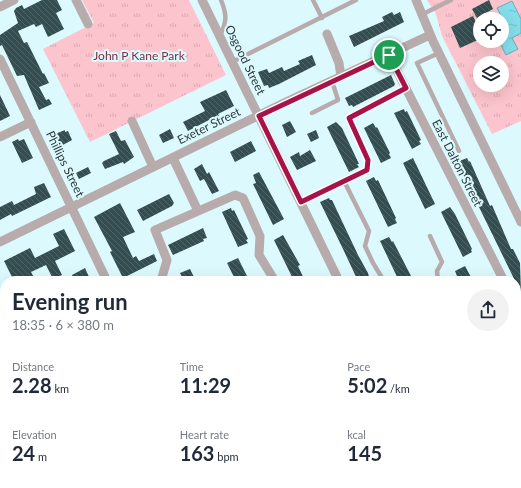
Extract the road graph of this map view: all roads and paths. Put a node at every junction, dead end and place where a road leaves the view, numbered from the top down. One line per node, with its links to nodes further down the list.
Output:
1 (14, 0): 9 (street)
2 (76, 0): 12 (street)
3 (202, 0): 15 (street, Osgood Street)
4 (221, 0): 15 (lane)
5 (313, 0): 11 (lane)
6 (356, 0): 11 (lane)
7 (416, 0): 10 (street)
8 (452, 0): 10 (lane)
9 (0, 7)
10 (423, 14): 14 (street)
11 (322, 18): 19 (lane)
12 (88, 24)
13 (327, 34): 20 (street)
14 (430, 35): 16 (street); 17 (street, Exeter Street)
15 (220, 36): 19 (street, Osgood Street)
16 (438, 54): 28 (lane); 35 (street)
17 (389, 55): 20 (street, Exeter Street); 22 (street, East Dalton Street)
18 (0, 59): 25 (street, Phillips Street)
19 (232, 62): 24 (street, Osgood Street)
20 (341, 77): 21 (street, Exeter Street)
21 (332, 81): 23 (lane); 24 (street, Exeter Street)
22 (406, 88): 31 (lane); 44 (street, East Dalton Street)
23 (312, 113)
24 (259, 116): 29 (street, Exeter Street); 32 (street, Osgood Street)
25 (32, 122): 27 (street); 33 (street, Phillips Street)
26 (132, 122): 30 (street)
27 (0, 137)
28 (459, 151)
29 (173, 158): 30 (street, Exeter Street); 34 (street)
30 (153, 167): 33 (street, Exeter Street)
31 (344, 181): 32 (lane); 42 (lane)
32 (301, 202): 41 (street, Osgood Street)
33 (72, 207): 37 (street, Exeter Street); 38 (street, Phillips Street)
34 (198, 210): 39 (street); 40 (street)
35 (521, 222)
36 (430, 236): 43 (lane)
37 (0, 242)
38 (105, 276)
39 (162, 276)
40 (272, 276)
41 (337, 276)
42 (381, 276)
43 (438, 276)
44 (501, 276)

